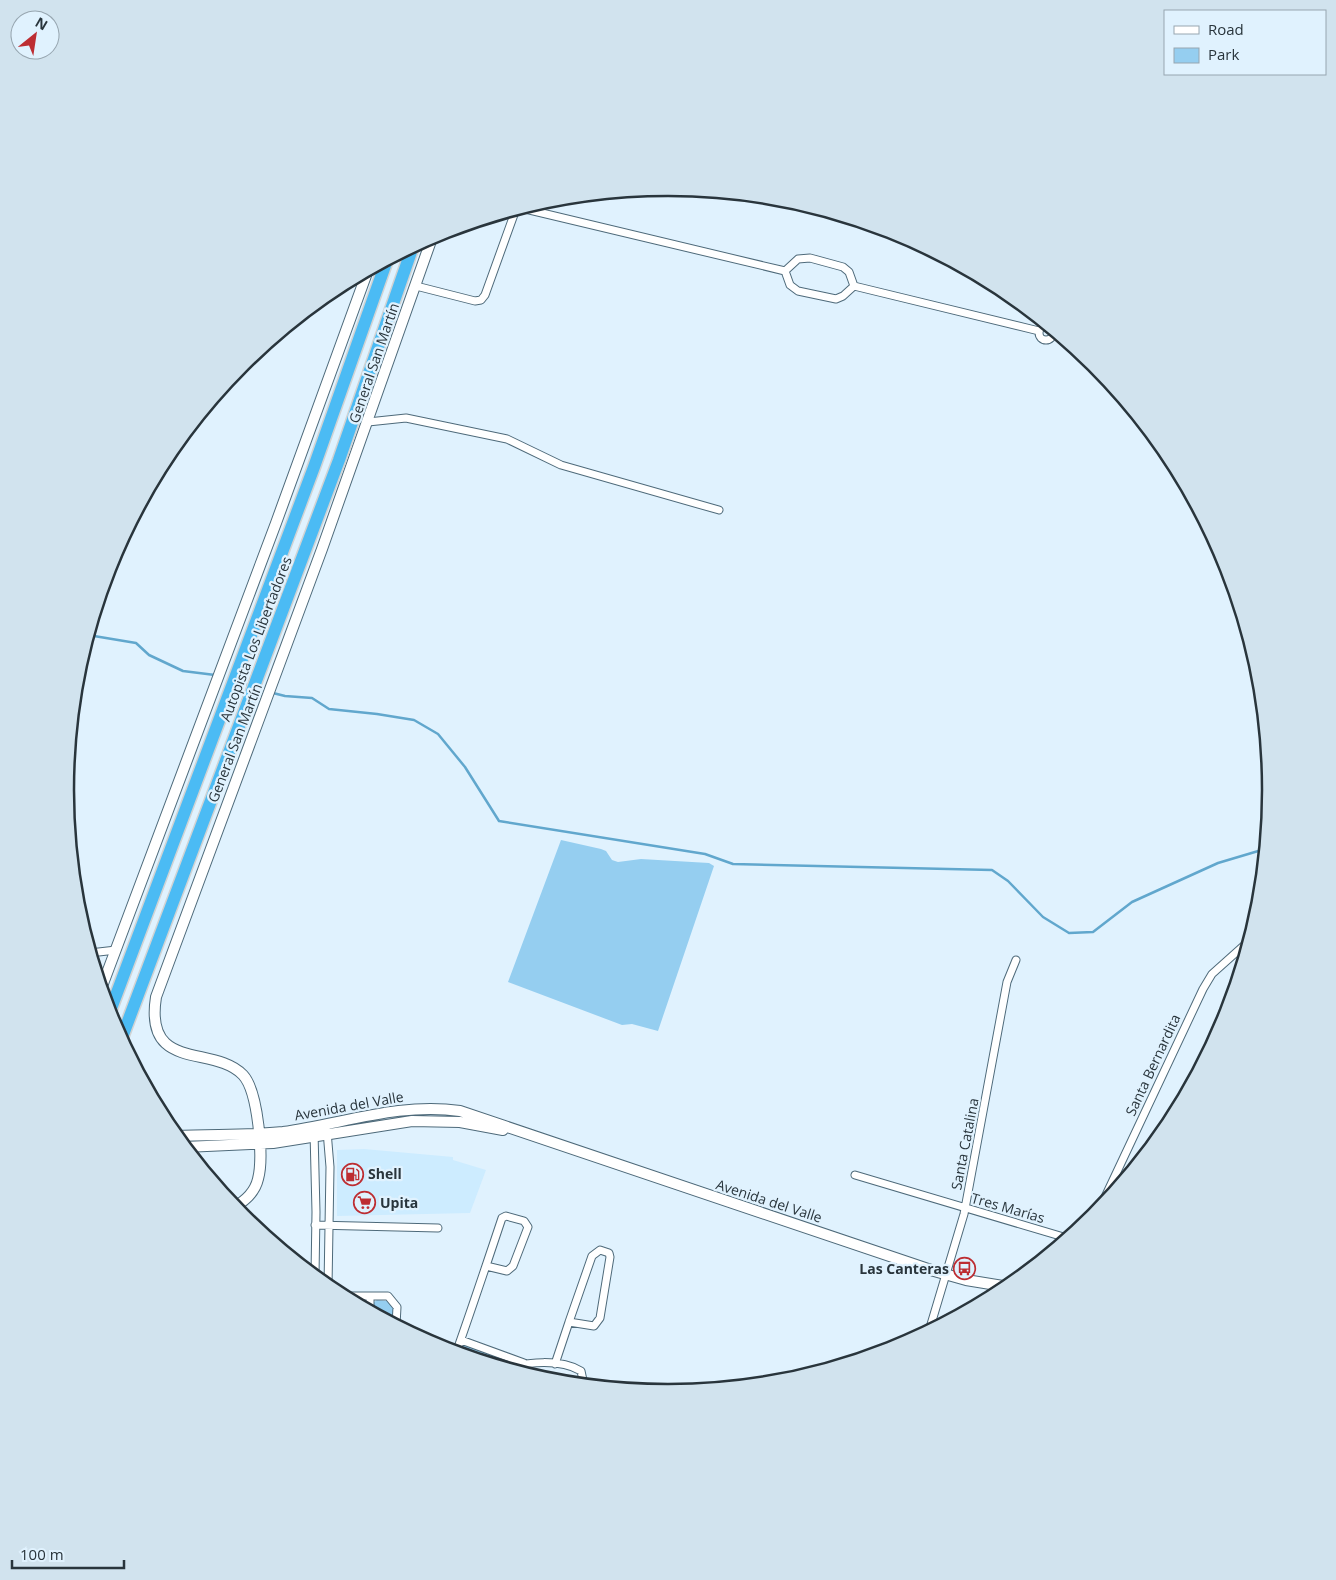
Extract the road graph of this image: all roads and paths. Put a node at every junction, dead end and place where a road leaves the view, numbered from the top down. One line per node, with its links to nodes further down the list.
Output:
1 (534, 211): 6 (street)
2 (513, 216): 9 (street)
3 (429, 246): 9 (street, General San Martín)
4 (410, 255): 21 (highway, Autopista Los Libertadores)
5 (384, 268): 20 (highway, Autopista Los Libertadores)
6 (785, 271): 10 (street); 10 (street)
7 (365, 279): 12 (street)
8 (357, 284): 12 (street)
9 (416, 286): 13 (street, General San Martín)
10 (854, 286): 11 (street)
11 (1039, 331)
12 (339, 350): 16 (street)
13 (368, 422): 14 (street); 24 (street, General San Martín)
14 (719, 510)
15 (1241, 948): 32 (street, Santa Bernardita)
16 (116, 950): 17 (street); 19 (street)
17 (96, 952)
18 (1016, 960): 34 (street, Santa Catalina)
19 (105, 980)
20 (113, 1002)
21 (125, 1030)
22 (327, 1124): 23 (street, Avenida del Valle); 25 (street, Avenida del Valle); 27 (street)
23 (313, 1127): 24 (street, Avenida del Valle); 28 (street)
24 (258, 1133): 26 (street, Avenida del Valle); 29 (street, General San Martín)
25 (524, 1134): 27 (street, Avenida del Valle); 41 (street, Avenida del Valle)
26 (185, 1136)
27 (326, 1136): 28 (street, Avenida del Valle); 36 (street)
28 (314, 1138): 29 (street, Avenida del Valle); 35 (street)
29 (259, 1145): 30 (street, Avenida del Valle); 33 (street, General San Martín)
30 (194, 1148)
31 (855, 1175): 34 (street, Tres Marías)
32 (1109, 1188)
33 (241, 1202)
34 (966, 1208): 38 (street, Tres Marías); 41 (street, Santa Catalina)
35 (316, 1225): 36 (street); 40 (street)
36 (329, 1226): 37 (street); 42 (street)
37 (438, 1228)
38 (1061, 1236)
39 (486, 1266): 39 (street); 50 (street)
40 (315, 1268)
41 (948, 1275): 43 (street, Avenida del Valle); 49 (street, Santa Catalina)
42 (328, 1277)
43 (997, 1285)
44 (358, 1297): 45 (street)
45 (370, 1297): 46 (street); 47 (street)
46 (370, 1304)
47 (396, 1318)
48 (569, 1322): 48 (street); 53 (street)
49 (932, 1323)
50 (461, 1340): 51 (street); 52 (street)
51 (459, 1346)
52 (526, 1364): 53 (street); 54 (street)
53 (556, 1364): 55 (street)
54 (518, 1365)
55 (582, 1378)

